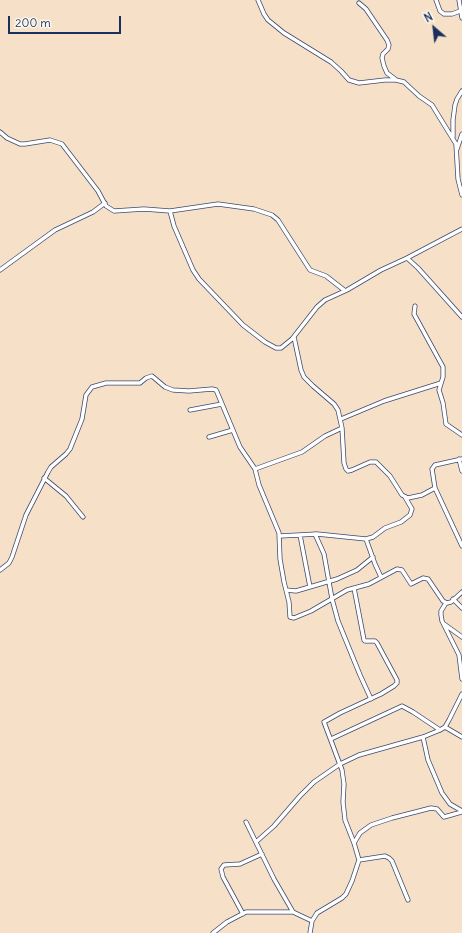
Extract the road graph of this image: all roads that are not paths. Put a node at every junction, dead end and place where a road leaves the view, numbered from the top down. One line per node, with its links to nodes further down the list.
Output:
1 (258, 0): 7 (street)
2 (436, 0): 5 (street)
3 (459, 0): 5 (street)
4 (359, 3): 7 (street)
5 (460, 11): 6 (street)
6 (462, 18)
7 (396, 80): 11 (street)
8 (462, 91): 11 (street)
9 (0, 132): 14 (street)
10 (462, 134): 12 (street)
11 (453, 138): 12 (street)
12 (457, 150): 13 (street)
13 (462, 195)
14 (105, 203): 15 (street); 18 (street)
15 (170, 211): 19 (street); 22 (street)
16 (462, 229): 17 (street)
17 (407, 258): 19 (street); 21 (street)
18 (0, 270)
19 (344, 290): 22 (street)
20 (415, 306): 23 (street)
21 (462, 317)
22 (294, 337): 26 (street)
23 (441, 383): 26 (street); 29 (street)
24 (222, 404): 25 (street); 28 (street); 34 (street)
25 (190, 410)
26 (341, 419): 27 (street)
27 (342, 428): 32 (street); 36 (street)
28 (233, 430): 30 (street); 32 (street)
29 (462, 435)
30 (209, 437)
31 (460, 459): 33 (street); 35 (street)
32 (255, 469): 40 (street)
33 (462, 471)
34 (44, 478): 37 (street); 44 (street)
35 (435, 488): 36 (street); 42 (street)
36 (405, 497): 41 (street)
37 (83, 517)
38 (300, 534): 39 (street); 40 (street); 47 (street)
39 (315, 534): 41 (street); 46 (street)
40 (280, 536): 49 (street)
41 (366, 539): 43 (street)
42 (462, 546)
43 (373, 557): 45 (street); 46 (street)
44 (0, 570)
45 (381, 577): 48 (street); 53 (street)
46 (329, 581): 47 (street); 51 (street)
47 (310, 587): 49 (street)
48 (354, 588): 51 (street); 59 (street)
49 (286, 590): 51 (street)
50 (462, 592): 52 (street)
51 (332, 599): 59 (street)
52 (453, 599): 53 (street); 54 (street)
53 (446, 603): 55 (street)
54 (462, 608)
55 (444, 623): 56 (street); 57 (street)
56 (462, 637)
57 (462, 679)
58 (462, 694): 60 (street)
59 (371, 699): 64 (street)
60 (445, 726): 61 (street); 63 (street)
61 (440, 730): 62 (street); 64 (street)
62 (423, 737): 65 (street); 66 (street)
63 (462, 737)
64 (331, 739): 65 (street)
65 (340, 764): 68 (street); 69 (street)
66 (462, 812): 69 (street)
67 (246, 822): 68 (street)
68 (256, 842): 70 (street)
69 (354, 843): 71 (street)
70 (262, 854): 73 (street); 74 (street)
71 (359, 860): 72 (street); 75 (street)
72 (408, 900)
73 (293, 912): 74 (street); 75 (street)
74 (243, 914): 76 (street)
75 (312, 921): 77 (street)
76 (213, 933)
77 (310, 933)

